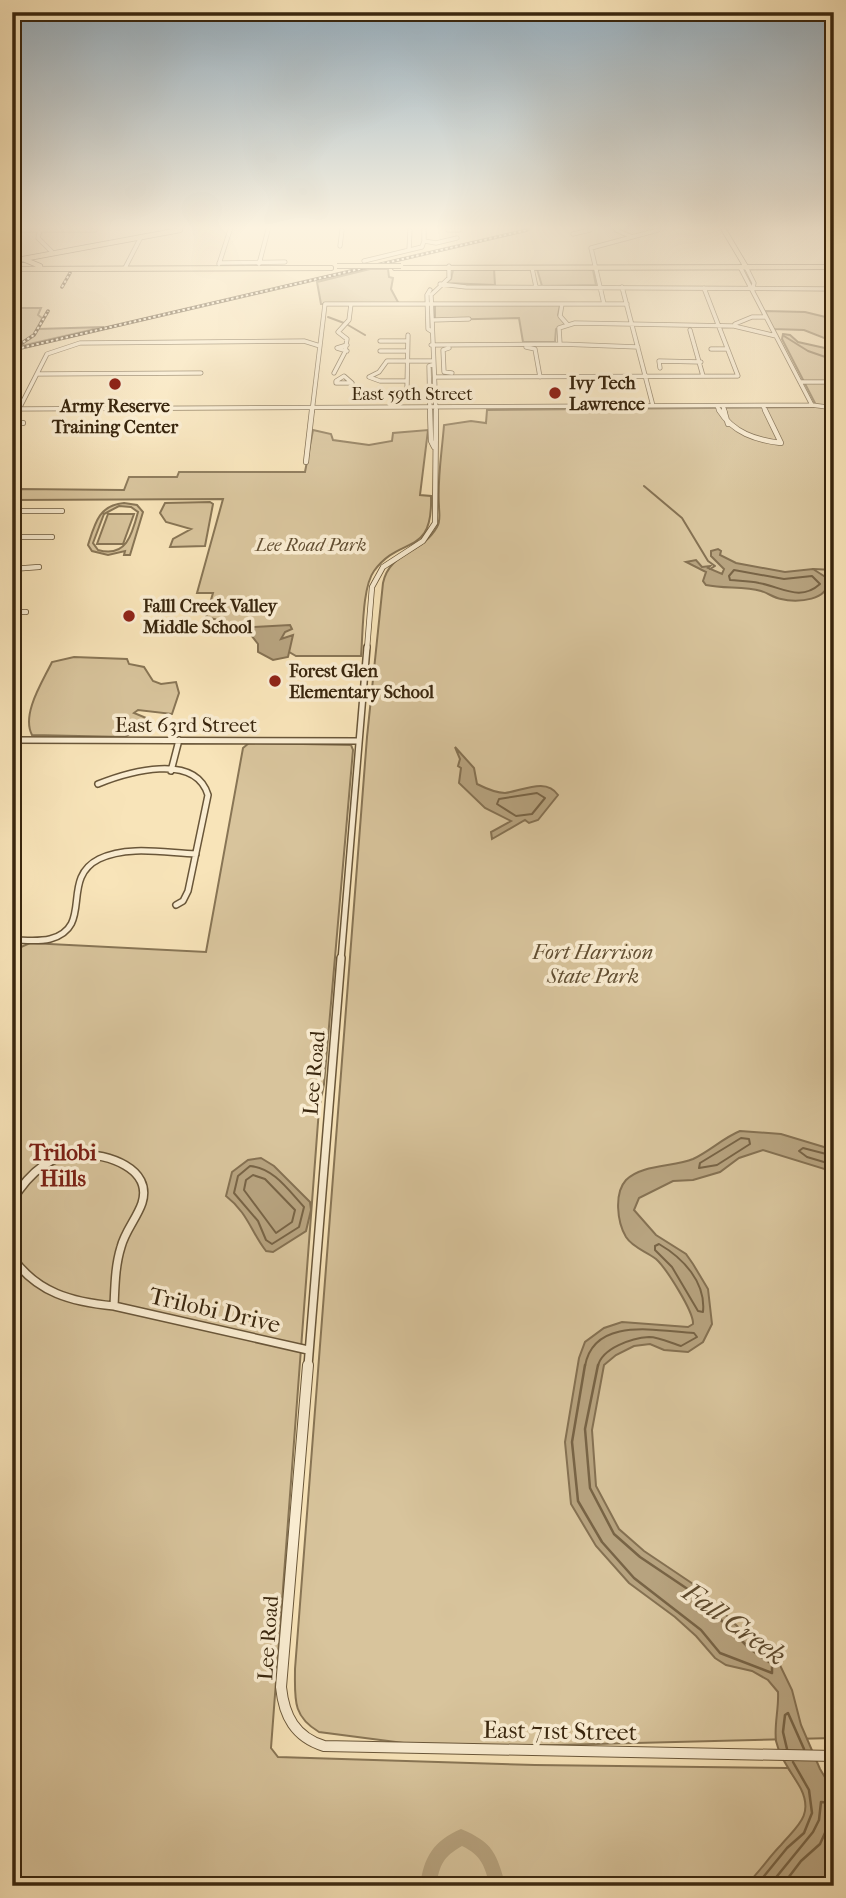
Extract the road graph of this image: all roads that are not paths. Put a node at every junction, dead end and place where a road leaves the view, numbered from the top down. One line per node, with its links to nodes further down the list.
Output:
1 (324, 319): 18 (street)
2 (349, 319): 25 (street)
3 (428, 319): 17 (street, Lee Road)
4 (563, 319): 12 (street)
5 (631, 319): 13 (street)
6 (716, 319): 14 (street)
7 (749, 319): 11 (street)
8 (765, 319): 20 (street)
9 (433, 320): 10 (street); 17 (street, Lee Road)
10 (469, 320)
11 (740, 323): 14 (street); 16 (street)
12 (570, 324): 13 (street); 24 (street)
13 (632, 324): 15 (street); 28 (street)
14 (719, 325): 15 (street); 16 (street); 30 (street)
15 (691, 327): 37 (street)
16 (744, 328): 20 (street)
17 (430, 331): 26 (street, Lee Road)
18 (322, 335): 21 (street); 27 (street)
19 (408, 335): 23 (street)
20 (776, 336): 52 (street)
21 (304, 341): 27 (street); 44 (street)
22 (380, 341): 23 (street)
23 (407, 341): 33 (street)
24 (560, 344): 26 (street); 28 (street)
25 (347, 345): 31 (street); 31 (street)
26 (431, 345): 36 (street, Lee Road)
27 (320, 346): 42 (street)
28 (638, 347): 47 (street)
29 (712, 349): 30 (street)
30 (728, 350): 49 (street)
31 (346, 351): 43 (street)
32 (380, 351): 33 (street)
33 (407, 351): 35 (street)
34 (443, 356): 36 (street); 38 (street); 45 (street)
35 (408, 360): 36 (street); 51 (street); 51 (street)
36 (432, 360): 38 (street); 50 (street, Lee Road); 60 (street, Lee Road)
37 (701, 362): 39 (street); 40 (street)
38 (444, 365): 45 (street)
39 (660, 368)
40 (703, 368): 48 (street); 49 (street)
41 (201, 373): 44 (street)
42 (317, 373): 43 (street); 59 (street)
43 (334, 373): 46 (street)
44 (37, 374): 63 (street)
45 (539, 375): 47 (street); 50 (street)
46 (344, 376)
47 (645, 376): 48 (street); 57 (street)
48 (703, 376): 49 (street)
49 (710, 376)
50 (435, 377): 60 (street, Lee Road)
51 (407, 382): 54 (street)
52 (800, 382): 53 (street); 56 (street)
53 (834, 382)
54 (407, 388)
55 (763, 405): 56 (street, East 59th Street); 58 (street, East 59th Street); 58 (street)
56 (812, 405): 61 (street, East 59th Street)
57 (653, 406): 58 (street, East 59th Street); 60 (street, East 59th Street)
58 (720, 406)
59 (313, 408): 60 (street, East 59th Street); 63 (street, East 59th Street); 66 (street)
60 (434, 408): 77 (street, Lee Road)
61 (834, 408)
62 (12, 409): 63 (street, East 59th Street)
63 (19, 409)
64 (12, 423): 65 (street)
65 (23, 423)
66 (306, 462)
67 (12, 511): 68 (street)
68 (62, 511)
69 (12, 537): 70 (street)
70 (52, 537)
71 (39, 567): 72 (street)
72 (12, 569)
73 (12, 612): 74 (street)
74 (26, 612)
75 (12, 740): 76 (street, East 63rd Street)
76 (179, 740): 77 (street, East 63rd Street); 78 (street)
77 (359, 741): 86 (street, Lee Road)
78 (172, 771): 79 (street); 80 (street)
79 (97, 784)
80 (196, 854): 81 (street); 82 (street)
81 (176, 905)
82 (12, 940)
83 (12, 1201): 85 (street)
84 (12, 1257): 85 (street, Trilobi Drive)
85 (114, 1306): 86 (street, Trilobi Drive)
86 (309, 1350): 87 (street, Lee Road)
87 (293, 1727): 88 (street, East 71st Street)
88 (834, 1756)

